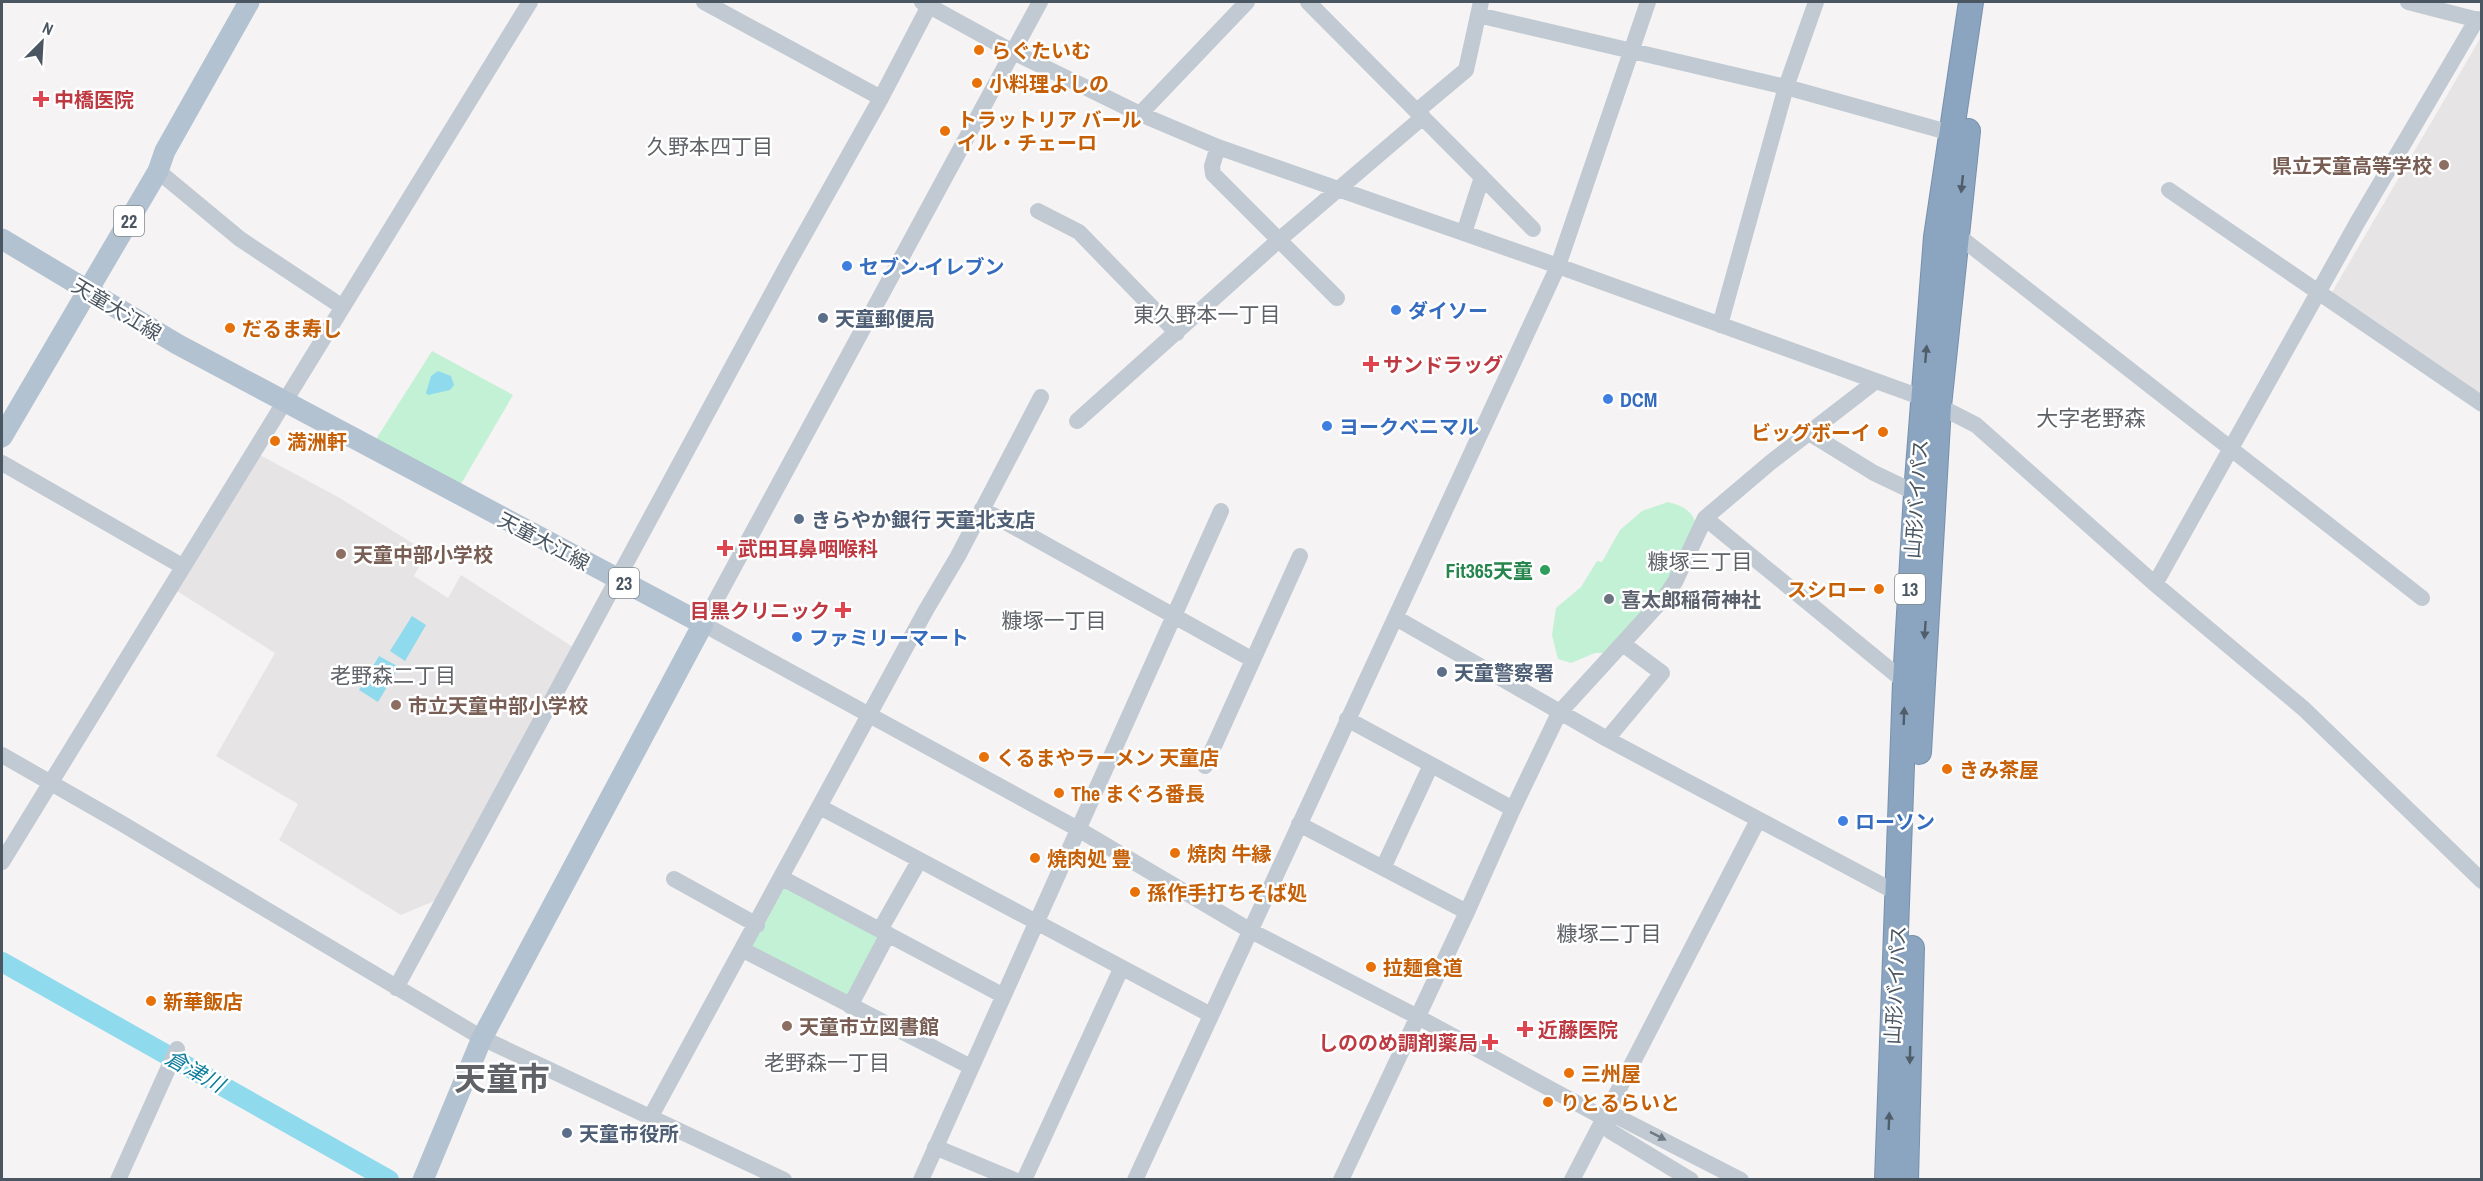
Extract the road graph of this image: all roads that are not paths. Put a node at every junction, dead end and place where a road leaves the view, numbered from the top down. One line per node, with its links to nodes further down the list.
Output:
1 (249, 2): 23 (main road, 22)
2 (530, 2): 37 (street)
3 (704, 2): 18 (street)
4 (1040, 2): 15 (street)
5 (1247, 2): 19 (street)
6 (1308, 2): 20 (street)
7 (1648, 2): 16 (street)
8 (1816, 2): 17 (street)
9 (1971, 2): 21 (highway, 山形バイパス / 13)
10 (1987, 2): 30 (highway, 山形バイパス / 13, one-way to 30)
11 (2408, 2): 14 (street)
12 (927, 3): 15 (street); 18 (street)
13 (1479, 8): 16 (street); 20 (street)
14 (2479, 20): 35 (street)
15 (1013, 52): 19 (street); 61 (street)
16 (1631, 53): 17 (street); 33 (street)
17 (1786, 87): 21 (street); 38 (street)
18 (880, 98): 56 (street)
19 (1140, 114): 22 (street)
20 (1420, 114): 24 (street); 25 (street)
21 (1952, 133): 43 (highway, 山形バイパス / 13, one-way to 21)
22 (1218, 147): 25 (street); 32 (street)
23 (158, 171): 34 (main road, 22); 37 (street)
24 (1482, 177): 28 (street); 29 (street)
25 (1338, 190): 29 (street); 32 (street)
26 (2169, 190): 35 (street)
27 (1038, 211): 39 (street)
28 (1533, 229)
29 (1464, 233): 33 (street)
30 (1956, 234): 43 (highway, 山形バイパス / 13); 48 (street)
31 (2, 239): 34 (main road, 天童大江線 / 23)
32 (1280, 239): 36 (street); 39 (street)
33 (1558, 266): 38 (street); 60 (street)
34 (87, 292): 42 (main road, 天童大江線 / 23); 47 (main road, 22)
35 (2319, 293): 44 (street); 48 (street)
36 (1337, 298)
37 (341, 306): 42 (street)
38 (1720, 325): 40 (street)
39 (1177, 333): 45 (street)
40 (1876, 381): 43 (street); 46 (street)
41 (1041, 397): 51 (street)
42 (283, 401): 55 (street); 56 (main road, 天童大江線 / 23)
43 (1931, 402): 50 (highway, 山形バイパス / 13); 57 (street); 115 (highway, 山形バイパス / 13, one-way to 115)
44 (2481, 404)
45 (1077, 421)
46 (1809, 433): 50 (street); 53 (street)
47 (2, 437)
48 (2230, 448): 57 (street); 58 (street)
49 (2, 463): 55 (street)
50 (1916, 493): 64 (highway, 山形バイパス / 13)
51 (982, 509): 59 (street); 66 (street)
52 (1221, 511): 59 (street)
53 (1705, 518): 62 (street); 64 (street)
54 (1300, 556): 63 (street)
55 (182, 567): 72 (street)
56 (617, 579): 61 (main road, 天童大江線 / 23); 92 (street)
57 (2155, 584): 83 (street)
58 (2422, 598)
59 (1174, 614): 63 (street); 77 (street)
60 (1396, 618): 65 (street); 67 (street)
61 (703, 624): 66 (street); 97 (main road)
62 (1623, 644): 65 (street); 68 (street)
63 (1253, 660): 71 (street)
64 (1905, 682): 84 (highway, 山形バイパス / 13, one-way to 64)
65 (1559, 713): 68 (street); 74 (street)
66 (869, 716): 73 (street); 77 (street)
67 (1347, 719): 70 (street); 76 (street)
68 (1607, 739): 75 (street)
69 (2, 755): 72 (street)
70 (1431, 765): 74 (street); 80 (street)
71 (1205, 766)
72 (51, 782): 79 (street); 92 (street)
73 (820, 807): 78 (street); 81 (street)
74 (1513, 809): 85 (street)
75 (1758, 820): 84 (street); 101 (street)
76 (1299, 824): 80 (street); 88 (street)
77 (1078, 829): 86 (street); 88 (street)
78 (919, 861): 86 (street); 89 (street)
79 (2, 862)
80 (1383, 868): 85 (street)
81 (782, 878): 87 (street); 89 (street)
82 (674, 879): 87 (street)
83 (2481, 881)
84 (1899, 894): 114 (highway, 山形バイパス / 13, one-way to 84)
85 (1467, 912): 96 (street)
86 (1035, 923): 91 (street); 93 (street)
87 (757, 925): 90 (street)
88 (1251, 931): 95 (street); 96 (street)
89 (884, 932): 93 (street); 94 (street)
90 (743, 950): 94 (street); 100 (street)
91 (1121, 969): 95 (street); 108 (street)
92 (396, 988): 97 (street)
93 (1002, 995): 99 (street)
94 (850, 1006): 99 (street)
95 (1211, 1015): 109 (street)
96 (1416, 1016): 101 (street); 110 (street)
97 (482, 1038): 100 (street); 104 (main road)
98 (177, 1049): 103 (street)
99 (971, 1067): 102 (street)
100 (650, 1118): 105 (street)
101 (1604, 1118): 111 (street); 112 (street); 113 (street, one-way to 113)
102 (935, 1147): 106 (street); 107 (street)
103 (118, 1179)
104 (423, 1179)
105 (784, 1179)
106 (921, 1179)
107 (1014, 1179)
108 (1024, 1179)
109 (1135, 1179)
110 (1341, 1179)
111 (1572, 1179)
112 (1691, 1179)
113 (1741, 1179)
114 (1887, 1179)
115 (1906, 1179)

